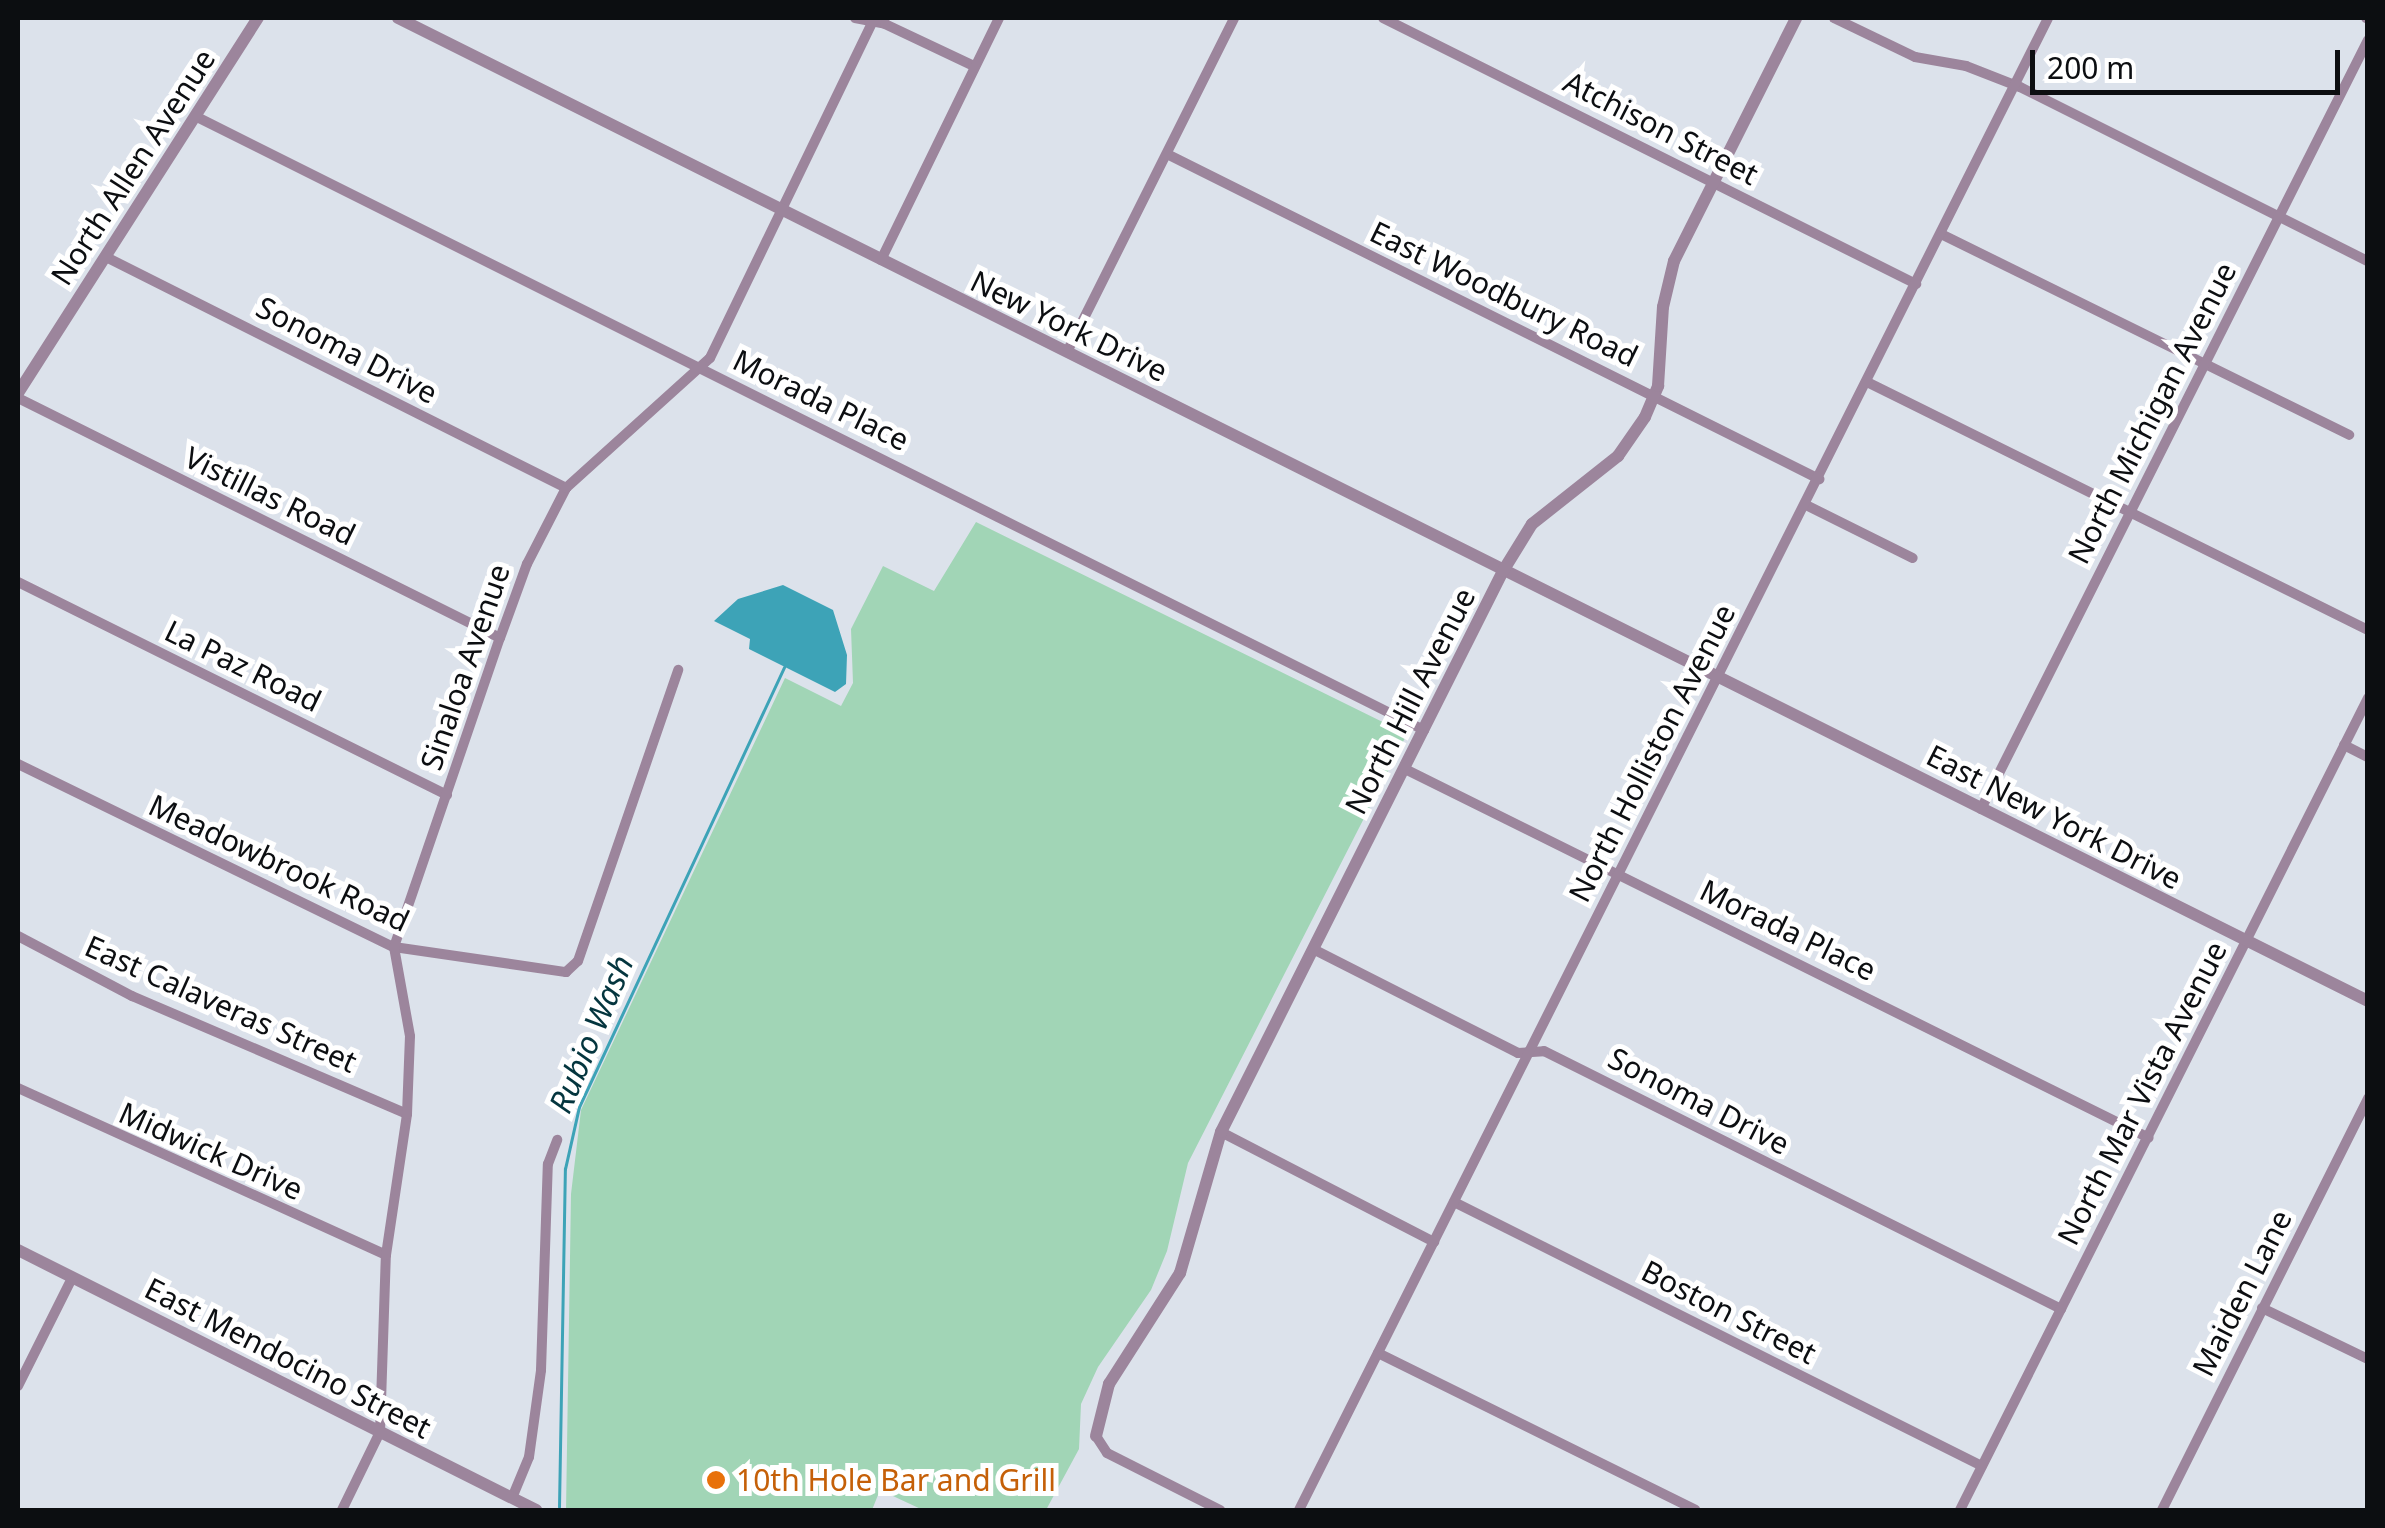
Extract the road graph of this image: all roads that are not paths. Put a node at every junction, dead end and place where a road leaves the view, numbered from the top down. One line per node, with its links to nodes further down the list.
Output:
1 (258, 18): 14 (street, North Allen Avenue)
2 (398, 18): 17 (street, New York Drive)
3 (855, 18): 10 (street)
4 (998, 18): 12 (street)
5 (1234, 18): 15 (street)
6 (1383, 18): 16 (street, Atchison Street)
7 (1796, 18): 16 (street, North Hill Avenue)
8 (1834, 18): 13 (street)
9 (2048, 18): 13 (street, North Holliston Avenue)
10 (873, 19): 12 (street); 17 (street, Sinaloa Avenue)
11 (2368, 40): 18 (street, North Michigan Avenue)
12 (974, 66): 21 (street)
13 (2015, 85): 18 (street); 19 (street, North Holliston Avenue)
14 (195, 116): 20 (street, North Allen Avenue); 26 (street, Morada Place)
15 (1167, 154): 24 (street); 29 (street, East Woodbury Road)
16 (1714, 182): 23 (street, Atchison Street); 29 (street, North Hill Avenue)
17 (781, 210): 21 (street, New York Drive); 26 (street, Sinaloa Avenue)
18 (2279, 217): 22 (street); 25 (street, North Michigan Avenue)
19 (1941, 234): 23 (street, North Holliston Avenue); 25 (street)
20 (106, 257): 28 (street, North Allen Avenue); 32 (street, Sonoma Drive)
21 (881, 260): 24 (street, New York Drive)
22 (2368, 261)
23 (1916, 284): 27 (street, North Holliston Avenue)
24 (1067, 352): 36 (street, New York Drive)
25 (2204, 364): 30 (street); 34 (street, North Michigan Avenue)
26 (696, 367): 32 (street, Sinaloa Avenue); 43 (street, Morada Place)
27 (1867, 382): 31 (street, North Holliston Avenue); 34 (street)
28 (18, 396): 39 (street, Vistillas Road)
29 (1654, 396): 31 (street, East Woodbury Road); 36 (street, North Hill Avenue)
30 (2349, 435)
31 (1819, 479): 33 (street, North Holliston Avenue)
32 (566, 488): 39 (street, Sinaloa Avenue)
33 (1806, 505): 35 (street); 41 (street, North Holliston Avenue)
34 (2132, 513): 38 (street); 49 (street, North Michigan Avenue)
35 (1913, 558)
36 (1503, 570): 41 (street, New York Drive); 43 (street, North Hill Avenue)
37 (18, 582): 48 (street, La Paz Road)
38 (2368, 630)
39 (500, 638): 48 (street, Sinaloa Avenue)
40 (678, 670): 53 (street, Meadowbrook Road)
41 (1718, 678): 49 (street, East New York Drive); 50 (street, North Holliston Avenue)
42 (2368, 698): 44 (street, North Mar Vista Avenue)
43 (1424, 730): 47 (street, North Hill Avenue)
44 (2344, 745): 45 (street); 52 (street, North Mar Vista Avenue)
45 (2368, 756)
46 (18, 764): 53 (street, Meadowbrook Road)
47 (1405, 768): 50 (street, Morada Place); 54 (street, North Hill Avenue)
48 (446, 795): 53 (street, Sinaloa Avenue)
49 (1981, 808): 52 (street, East New York Drive)
50 (1619, 874): 56 (street, North Holliston Avenue); 61 (street, Morada Place)
51 (18, 936): 59 (street, East Calaveras Street)
52 (2246, 941): 55 (street, East New York Drive); 61 (street, North Mar Vista Avenue)
53 (394, 947): 59 (street, Sinaloa Avenue)
54 (1313, 950): 56 (street, Sonoma Drive); 60 (street, North Hill Avenue)
55 (2368, 1001)
56 (1530, 1051): 63 (street, North Holliston Avenue); 69 (street, Sonoma Drive)
57 (18, 1088): 66 (street, Midwick Drive)
58 (2368, 1098): 68 (street, Maiden Lane)
59 (406, 1114): 66 (street, Sinaloa Avenue)
60 (1221, 1132): 64 (street); 74 (street, North Hill Avenue)
61 (2149, 1138): 69 (street, North Mar Vista Avenue)
62 (557, 1140): 76 (street)
63 (1454, 1202): 64 (street, North Holliston Avenue); 75 (street, Boston Street)
64 (1434, 1242): 70 (street, North Holliston Avenue)
65 (18, 1250): 67 (street, East Mendocino Street)
66 (386, 1255): 73 (street, Sinaloa Avenue)
67 (72, 1278): 72 (street); 73 (street, East Mendocino Street)
68 (2262, 1308): 71 (street); 83 (street, Maiden Lane)
69 (2061, 1309): 75 (street, North Mar Vista Avenue)
70 (1378, 1353): 80 (street, North Holliston Avenue); 81 (street)
71 (2368, 1360)
72 (18, 1386)
73 (380, 1432): 76 (street, East Mendocino Street); 77 (street)
74 (1096, 1436): 79 (street)
75 (1982, 1466): 82 (street, North Mar Vista Avenue)
76 (512, 1498): 78 (street, East Mendocino Street)
77 (342, 1510)
78 (536, 1510)
79 (1220, 1510)
80 (1298, 1510)
81 (1695, 1510)
82 (1960, 1510)
83 (2162, 1510)

